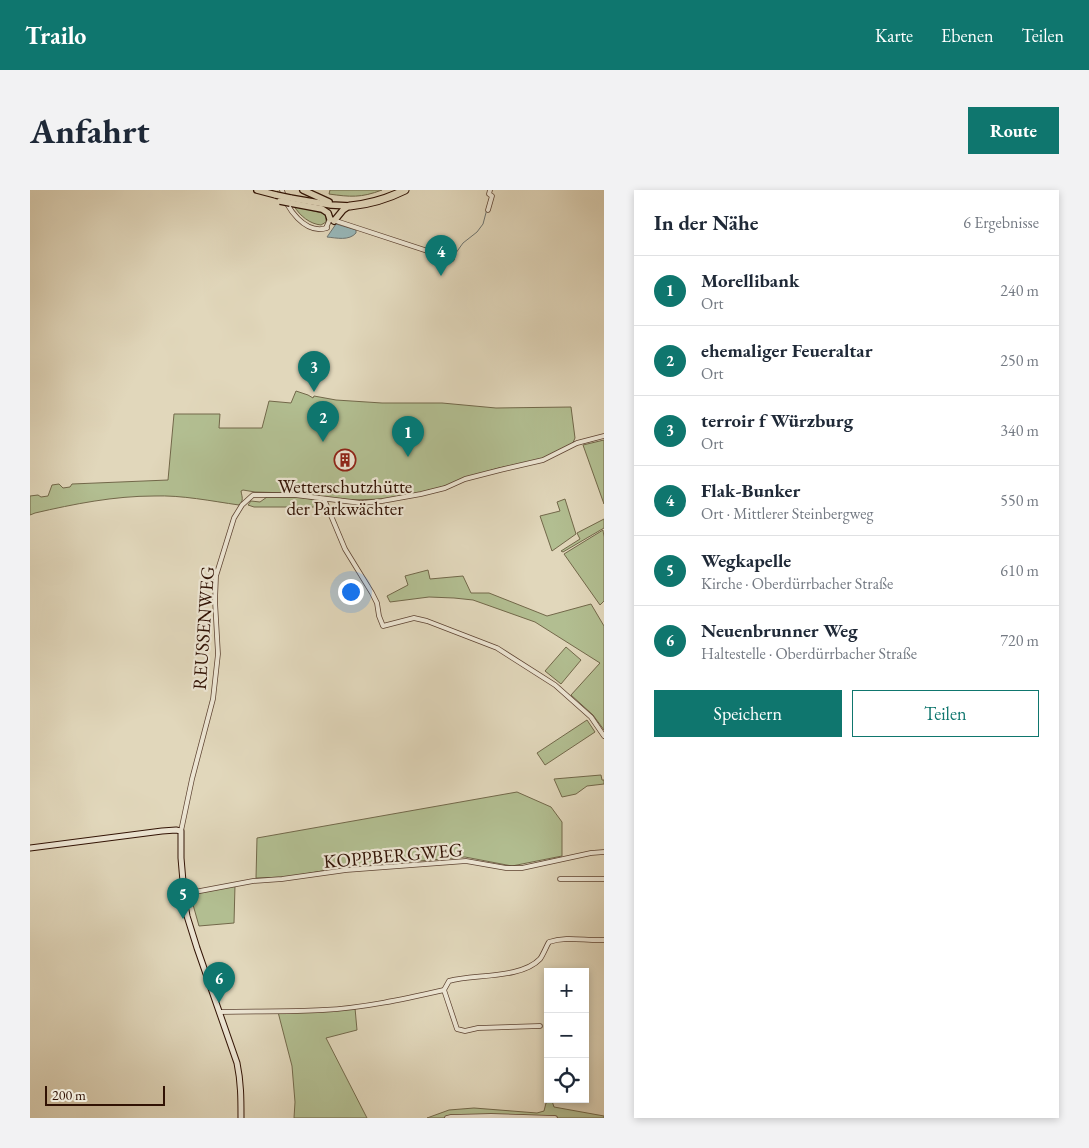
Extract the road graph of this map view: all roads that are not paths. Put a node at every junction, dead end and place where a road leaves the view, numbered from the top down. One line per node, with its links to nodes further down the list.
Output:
1 (282, 190): 10 (street)
2 (303, 190): 7 (main road)
3 (405, 190): 8 (highway)
4 (260, 191): 6 (main road, bridge); 6 (main road, bridge)
5 (490, 193): 9 (street)
6 (290, 200): 7 (main road); 10 (main road)
7 (338, 206): 8 (main road)
8 (350, 206): 10 (main road)
9 (488, 210)
10 (332, 220): 11 (street)
11 (452, 258)
12 (604, 436): 13 (street, REUSSENWEG)
13 (324, 499): 14 (street); 15 (street, REUSSENWEG)
14 (604, 736)
15 (181, 831): 16 (street); 20 (street)
16 (30, 848)
17 (604, 852): 20 (street, KOPPBERGWEG)
18 (560, 879): 19 (street)
19 (604, 879)
20 (184, 894): 23 (street)
21 (604, 940): 22 (street)
22 (444, 990): 23 (street); 24 (street)
23 (220, 1012): 25 (street)
24 (540, 1026)
25 (241, 1118)
26 (447, 1118): 27 (street)
27 (554, 1118)

